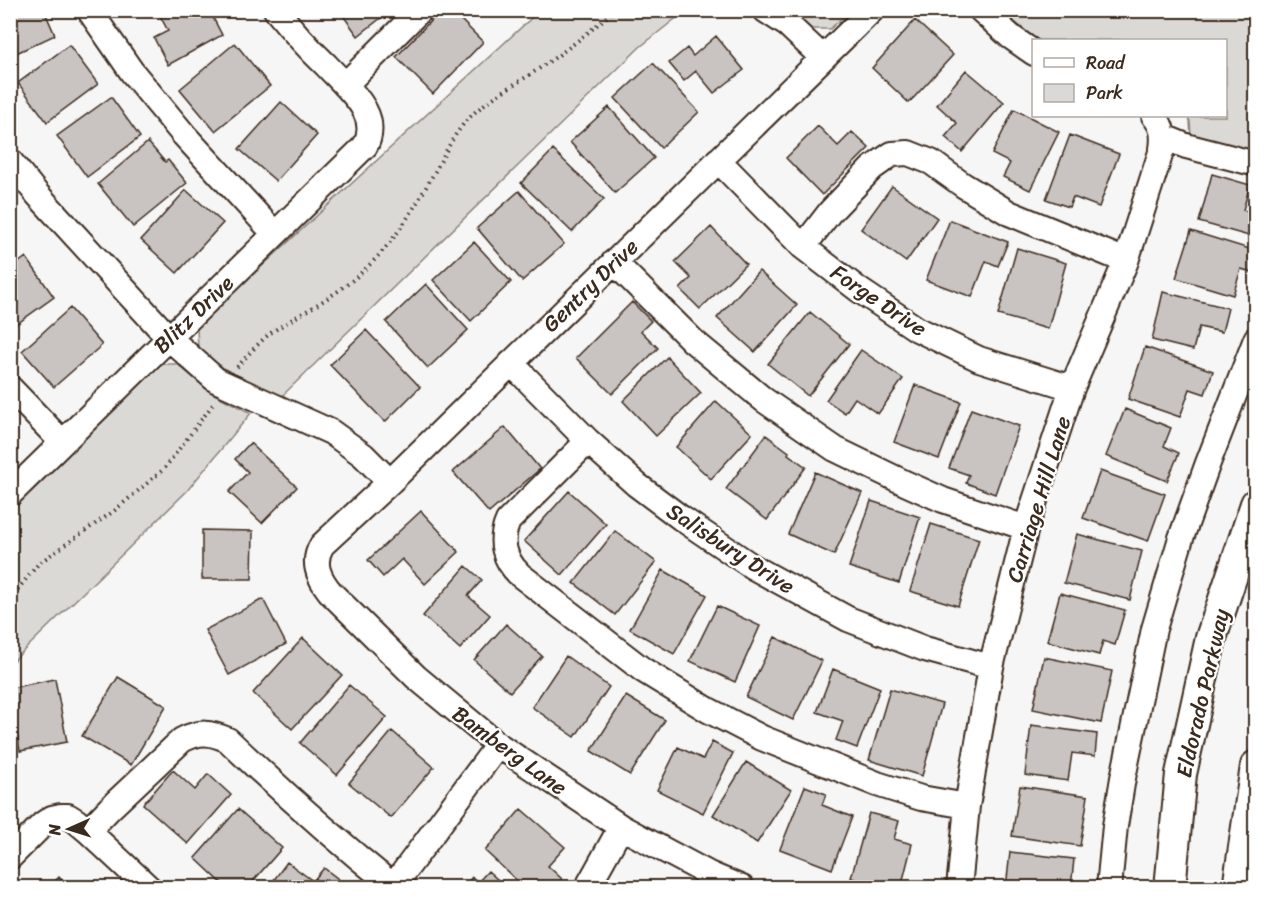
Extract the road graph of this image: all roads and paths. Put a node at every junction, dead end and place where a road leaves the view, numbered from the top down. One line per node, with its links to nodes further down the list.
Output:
1 (89, 10): 15 (street)
2 (276, 10): 10 (street)
3 (420, 10): 10 (street)
4 (614, 10): 22 (path)
5 (765, 10): 9 (street)
6 (872, 10): 9 (street, Gentry Drive)
7 (981, 10): 8 (street)
8 (1032, 51)
9 (823, 58): 13 (street, Gentry Drive)
10 (345, 85): 15 (street, Blitz Drive)
11 (1159, 125): 14 (street); 17 (street, Carriage Hill Lane)
12 (10, 160): 19 (street)
13 (718, 160): 16 (street, Forge Drive); 18 (street, Gentry Drive)
14 (1256, 164)
15 (275, 234): 19 (street, Blitz Drive)
16 (803, 247): 17 (street); 24 (street, Forge Drive)
17 (1126, 261): 24 (street, Carriage Hill Lane)
18 (614, 262): 21 (street, Gentry Drive); 30 (street)
19 (169, 338): 22 (street); 26 (street, Blitz Drive)
20 (1256, 339): 45 (street)
21 (511, 363): 25 (street, Salisbury Drive); 27 (street, Gentry Drive)
22 (222, 382): 27 (street); 32 (path)
23 (10, 388): 26 (street)
24 (1072, 388): 30 (street, Carriage Hill Lane)
25 (588, 441): 33 (street, Salisbury Drive); 36 (street)
26 (62, 442): 28 (street, Blitz Drive)
27 (390, 482): 31 (street, Gentry Drive)
28 (10, 494)
29 (1256, 504): 46 (main road, Eldorado Parkway)
30 (1026, 528): 33 (street, Carriage Hill Lane)
31 (317, 565): 34 (street, Bamberg Lane)
32 (10, 599)
33 (991, 667): 36 (street, Carriage Hill Lane)
34 (498, 745): 37 (street, Bamberg Lane); 40 (street)
35 (1256, 766): 47 (main road)
36 (966, 806): 44 (street, Carriage Hill Lane)
37 (621, 827): 42 (street); 43 (street, Bamberg Lane)
38 (88, 831): 39 (street); 40 (street); 41 (street)
39 (10, 857)
40 (393, 887)
41 (149, 888)
42 (587, 888)
43 (742, 888)
44 (959, 888)
45 (1109, 888)
46 (1170, 888)
47 (1238, 888)

